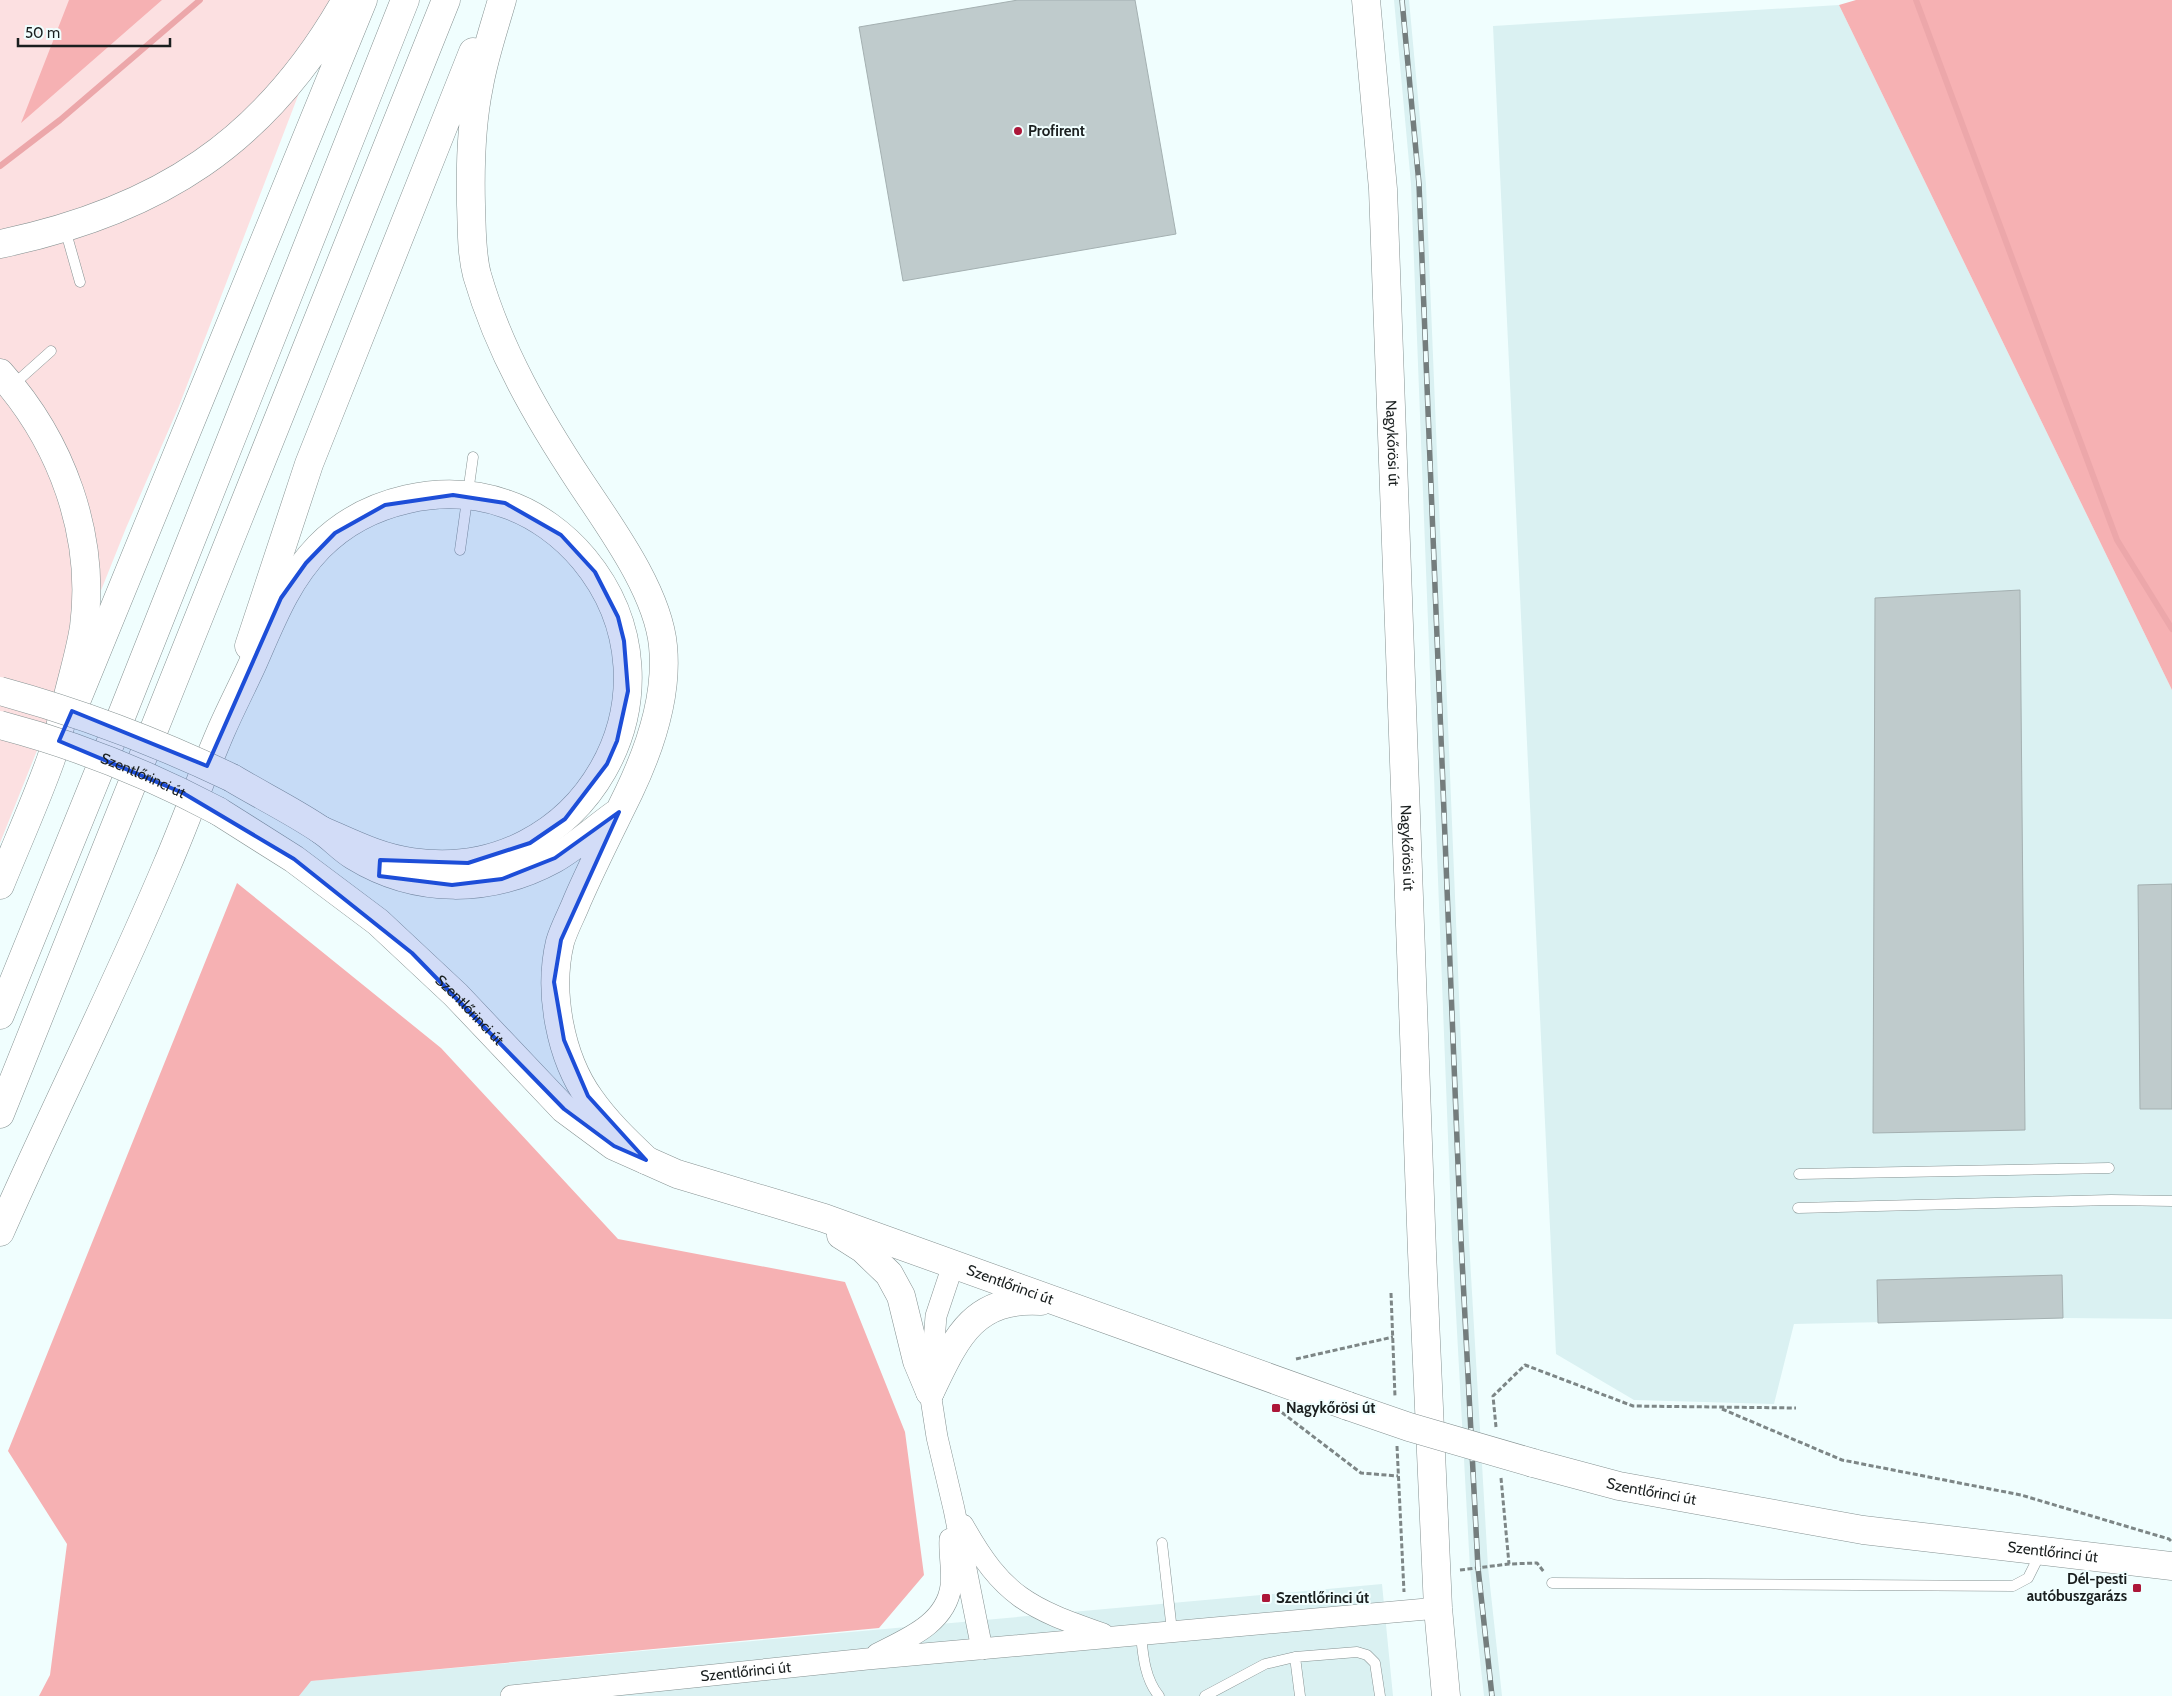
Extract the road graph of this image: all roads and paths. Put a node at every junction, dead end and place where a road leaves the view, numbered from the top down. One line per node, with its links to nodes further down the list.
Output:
1 (346, 0): 8 (main road)
2 (363, 0): 19 (main road)
3 (404, 0): 23 (main road)
4 (446, 0): 24 (main road)
5 (493, 0): 18 (main road)
6 (502, 0): 20 (main road)
7 (1366, 0): 50 (main road, Nagykőrösi út)
8 (65, 229): 9 (main road); 10 (lane)
9 (0, 244)
10 (80, 282)
11 (52, 351): 12 (lane)
12 (6, 379): 19 (main road)
13 (473, 457): 14 (lane)
14 (469, 495): 15 (lane); 18 (main road); 21 (main road)
15 (460, 550)
16 (0, 691): 21 (main road, bridge)
17 (0, 725): 25 (main road, Szentlőrinci út, bridge)
18 (222, 730): 31 (main road)
19 (51, 758): 22 (main road)
20 (620, 812): 21 (main road); 25 (main road)
21 (321, 830)
22 (0, 885)
23 (0, 1015)
24 (0, 1114)
25 (646, 1160): 30 (main road, Szentlőrinci út)
26 (2109, 1168): 27 (lane)
27 (1799, 1174)
28 (2172, 1201): 29 (lane)
29 (1798, 1208)
30 (824, 1218): 32 (main road, Szentlőrinci út); 37 (main road)
31 (0, 1232)
32 (953, 1265): 34 (main road, Szentlőrinci út); 37 (street, Szentlőrinci út)
33 (1390, 1293): 35 (path)
34 (1060, 1302): 37 (main road); 49 (main road, Szentlőrinci út, bridge)
35 (1392, 1337): 36 (path); 38 (path)
36 (1296, 1359)
37 (930, 1392): 46 (street, Szentlőrinci út)
38 (1395, 1402)
39 (1718, 1407): 41 (path); 42 (path); 48 (path)
40 (1276, 1408): 45 (path)
41 (1796, 1408)
42 (1497, 1435)
43 (1397, 1439): 45 (path)
44 (1501, 1475): 51 (path)
45 (1398, 1476): 52 (path)
46 (954, 1509): 59 (street); 60 (street, Szentlőrinci út); 62 (street)
47 (1162, 1543): 57 (lane)
48 (2172, 1543)
49 (2042, 1551): 53 (main road, Szentlőrinci út); 54 (lane)
50 (1436, 1564): 51 (path); 52 (path); 55 (main road, Nagykőrösi út)
51 (1509, 1564): 54 (path)
52 (1403, 1565): 56 (path)
53 (2172, 1566)
54 (1552, 1583)
55 (1438, 1608): 56 (street, Szentlőrinci út); 69 (main road, Nagykőrösi út)
56 (1405, 1610): 57 (street, Szentlőrinci út)
57 (1172, 1631): 58 (street, Szentlőrinci út)
58 (1140, 1635): 59 (street, Szentlőrinci út); 65 (lane)
59 (1111, 1637): 60 (street, Szentlőrinci út)
60 (982, 1649): 62 (street, Szentlőrinci út)
61 (1295, 1657): 66 (lane); 67 (lane); 68 (lane)
62 (867, 1659): 63 (street, Szentlőrinci út)
63 (642, 1689): 64 (street, Szentlőrinci út)
64 (511, 1696)
65 (1159, 1696)
66 (1204, 1696)
67 (1300, 1696)
68 (1380, 1696)
69 (1446, 1696)

